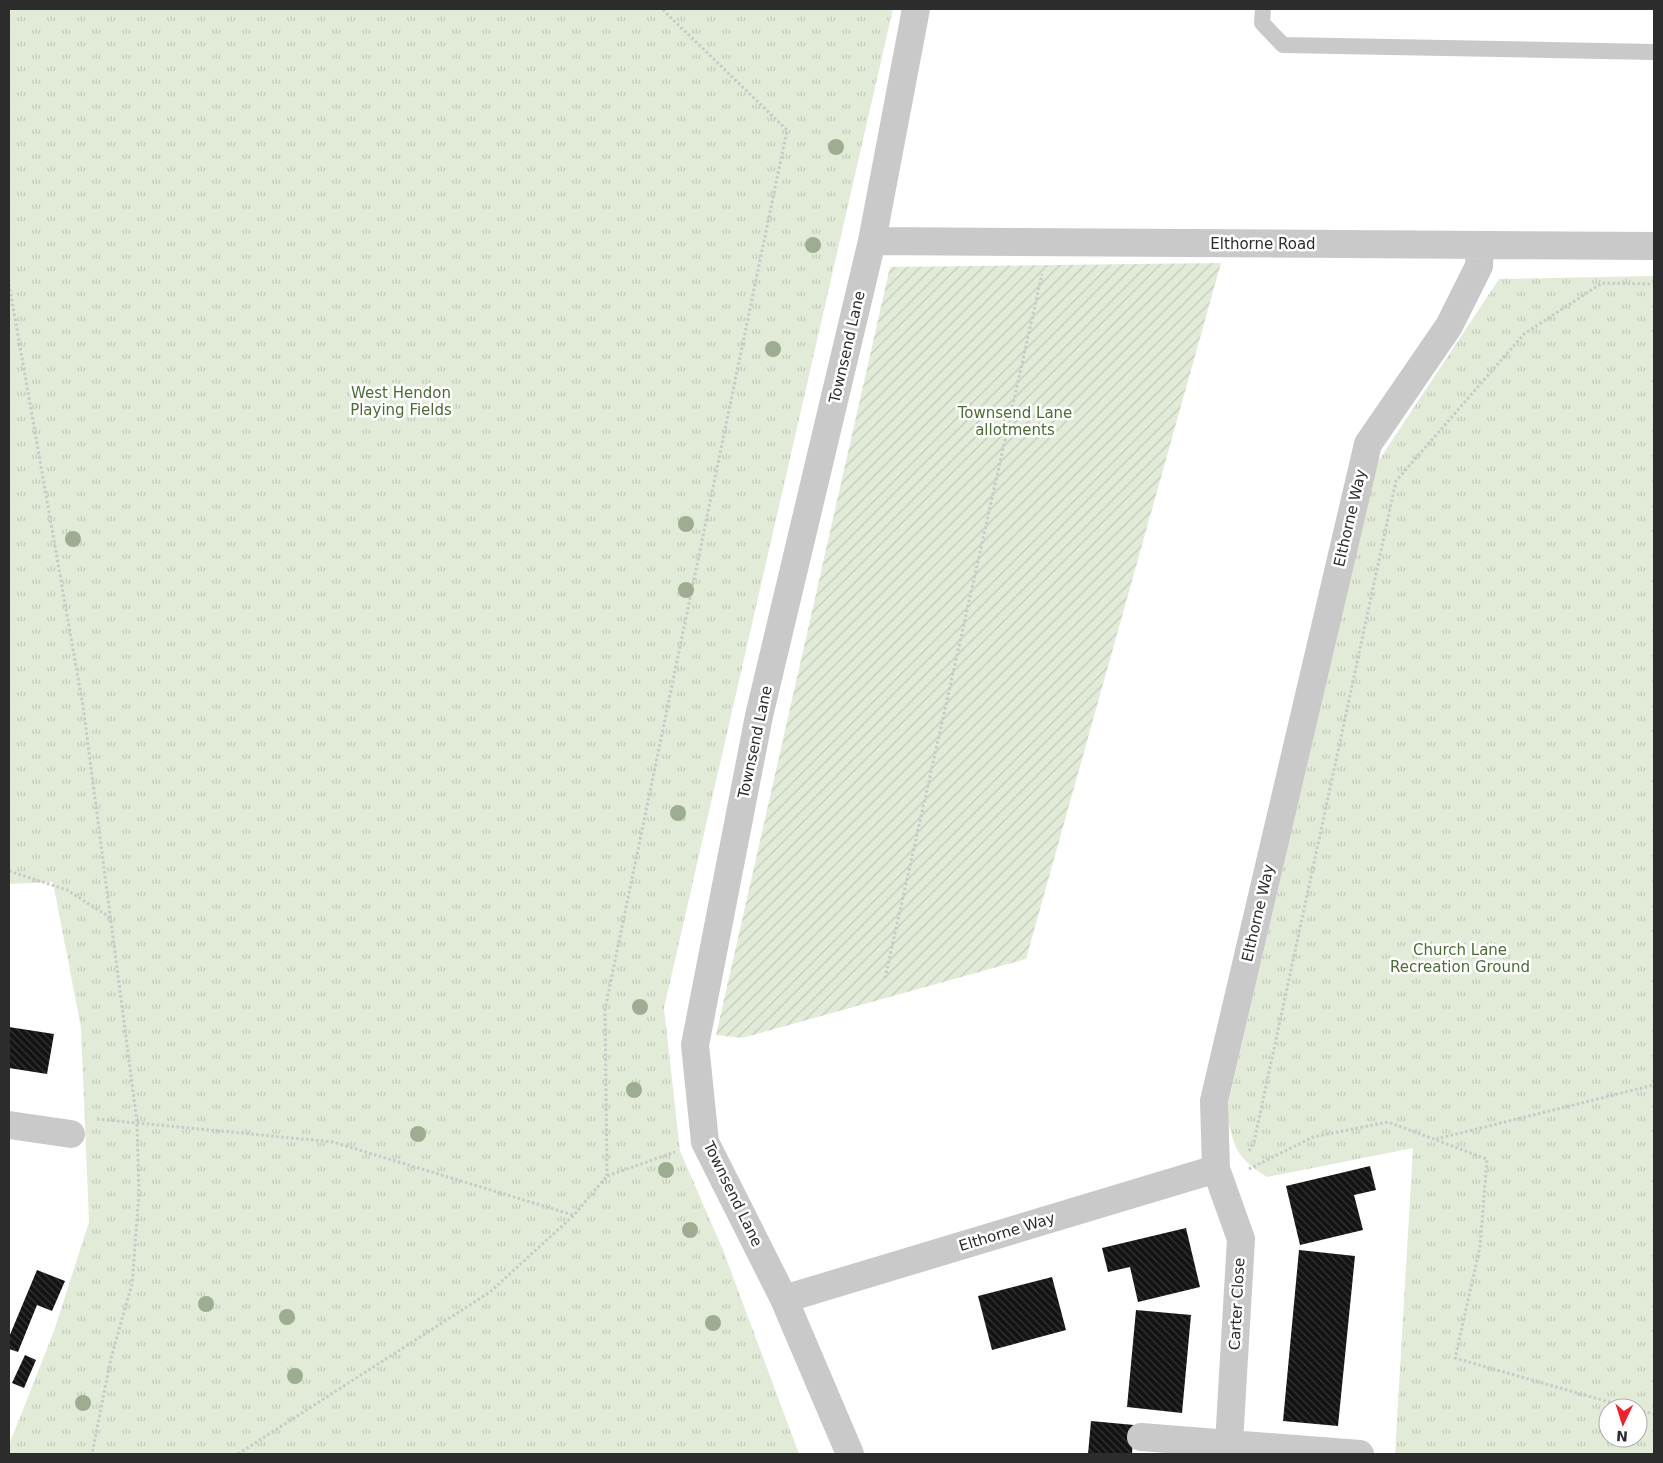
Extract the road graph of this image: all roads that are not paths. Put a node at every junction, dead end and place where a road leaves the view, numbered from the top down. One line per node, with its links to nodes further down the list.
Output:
1 (916, 9): 4 (street, Townsend Lane)
2 (1263, 9): 3 (lane)
3 (1654, 52)
4 (872, 241): 5 (street, Elthorne Road); 10 (street, Townsend Lane)
5 (1480, 245): 6 (street, Elthorne Road); 9 (street, Elthorne Way)
6 (1654, 246)
7 (9, 1126): 8 (street)
8 (71, 1134)
9 (1224, 1179): 10 (street, Elthorne Way); 12 (street, Carter Close)
10 (784, 1300): 13 (street, Townsend Lane)
11 (1141, 1437): 12 (street)
12 (1229, 1444): 14 (street)
13 (850, 1454)
14 (1360, 1454)

